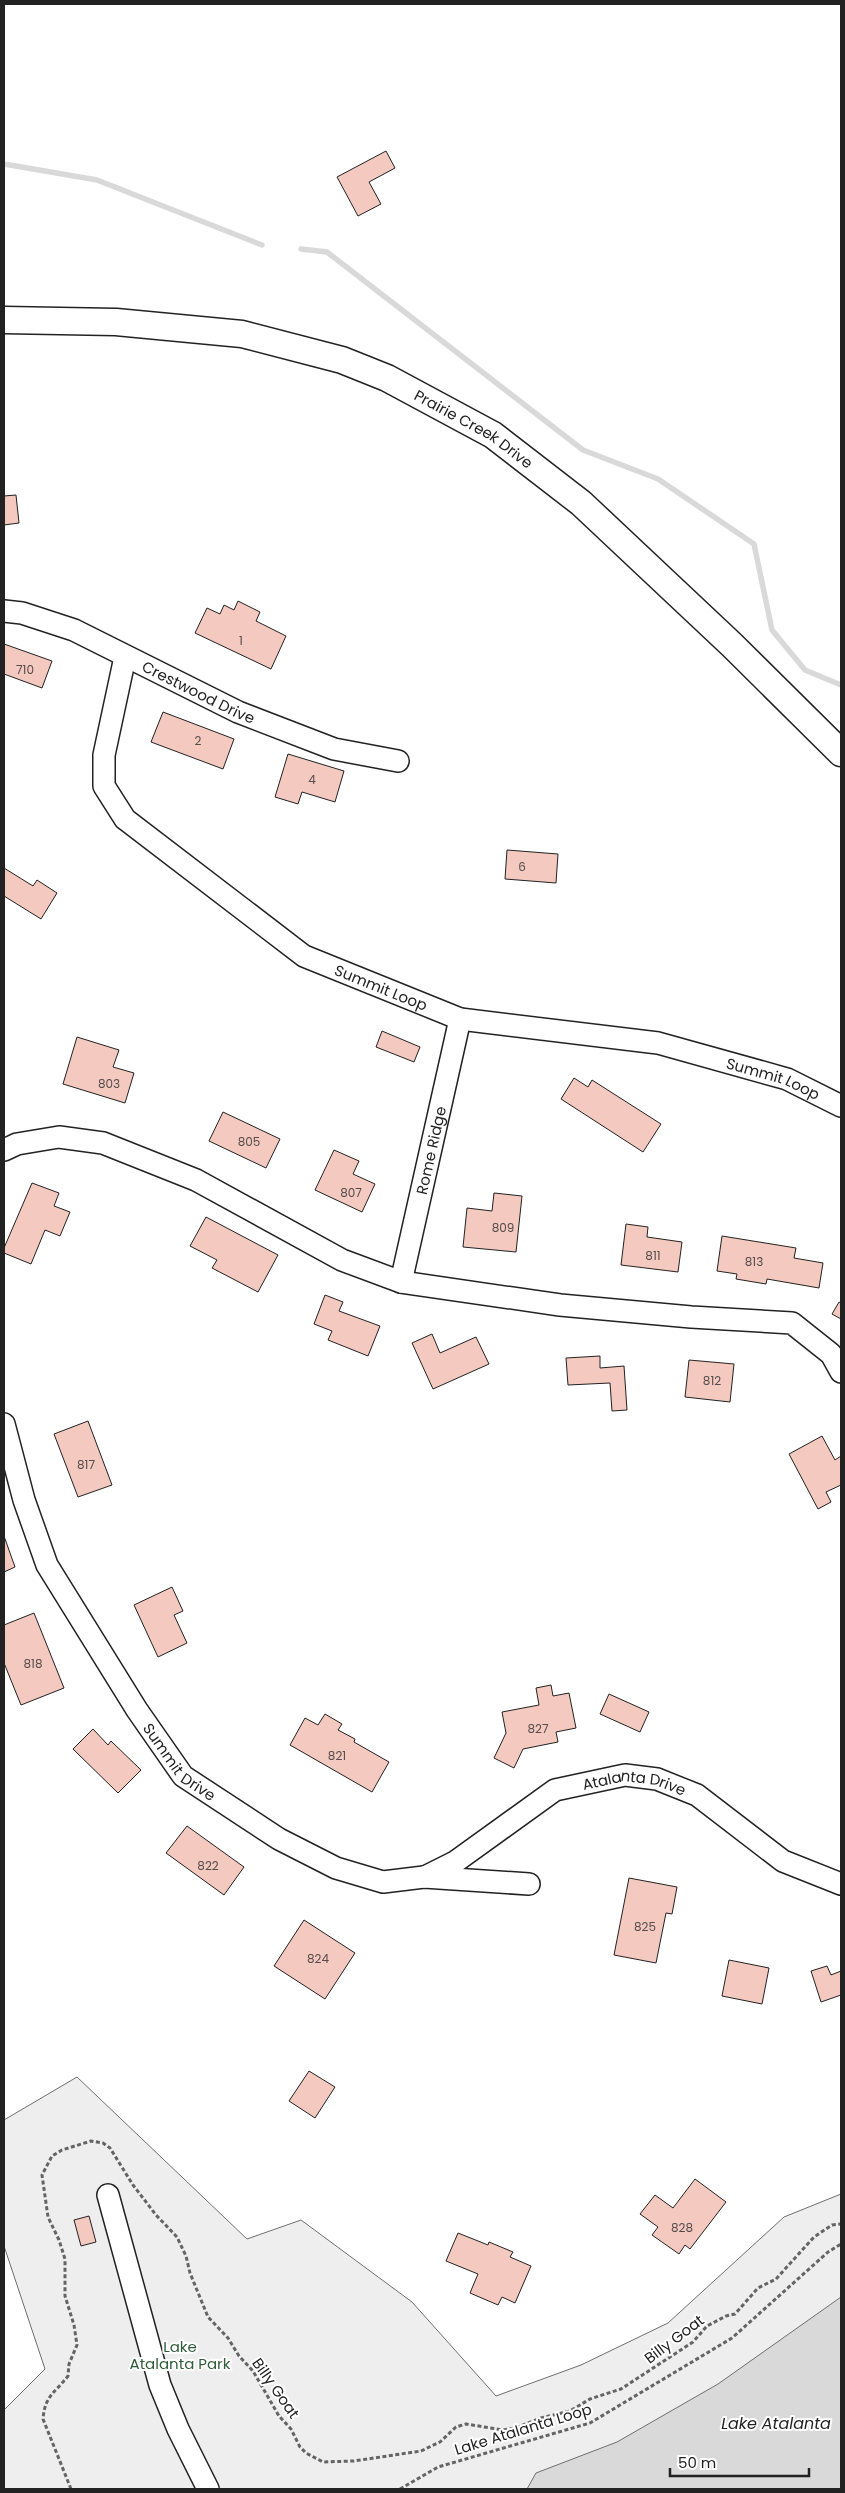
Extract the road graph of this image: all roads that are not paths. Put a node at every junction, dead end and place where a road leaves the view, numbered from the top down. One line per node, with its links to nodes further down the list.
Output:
1 (4, 320): 4 (main road, Prairie Creek Drive)
2 (4, 611): 3 (street, Crestwood Drive)
3 (125, 657): 5 (street, Crestwood Drive); 6 (street, Summit Loop)
4 (841, 753)
5 (398, 761)
6 (460, 1019): 7 (street, Summit Loop); 9 (street, Rome Ridge)
7 (841, 1106)
8 (4, 1150): 9 (street)
9 (401, 1282): 10 (street)
10 (841, 1372)
11 (4, 1424): 12 (street, Summit Drive)
12 (424, 1877): 13 (street, Summit Drive); 14 (street, Atalanta Drive)
13 (529, 1884)
14 (841, 1884)
15 (108, 2195): 16 (street)
16 (208, 2489)

